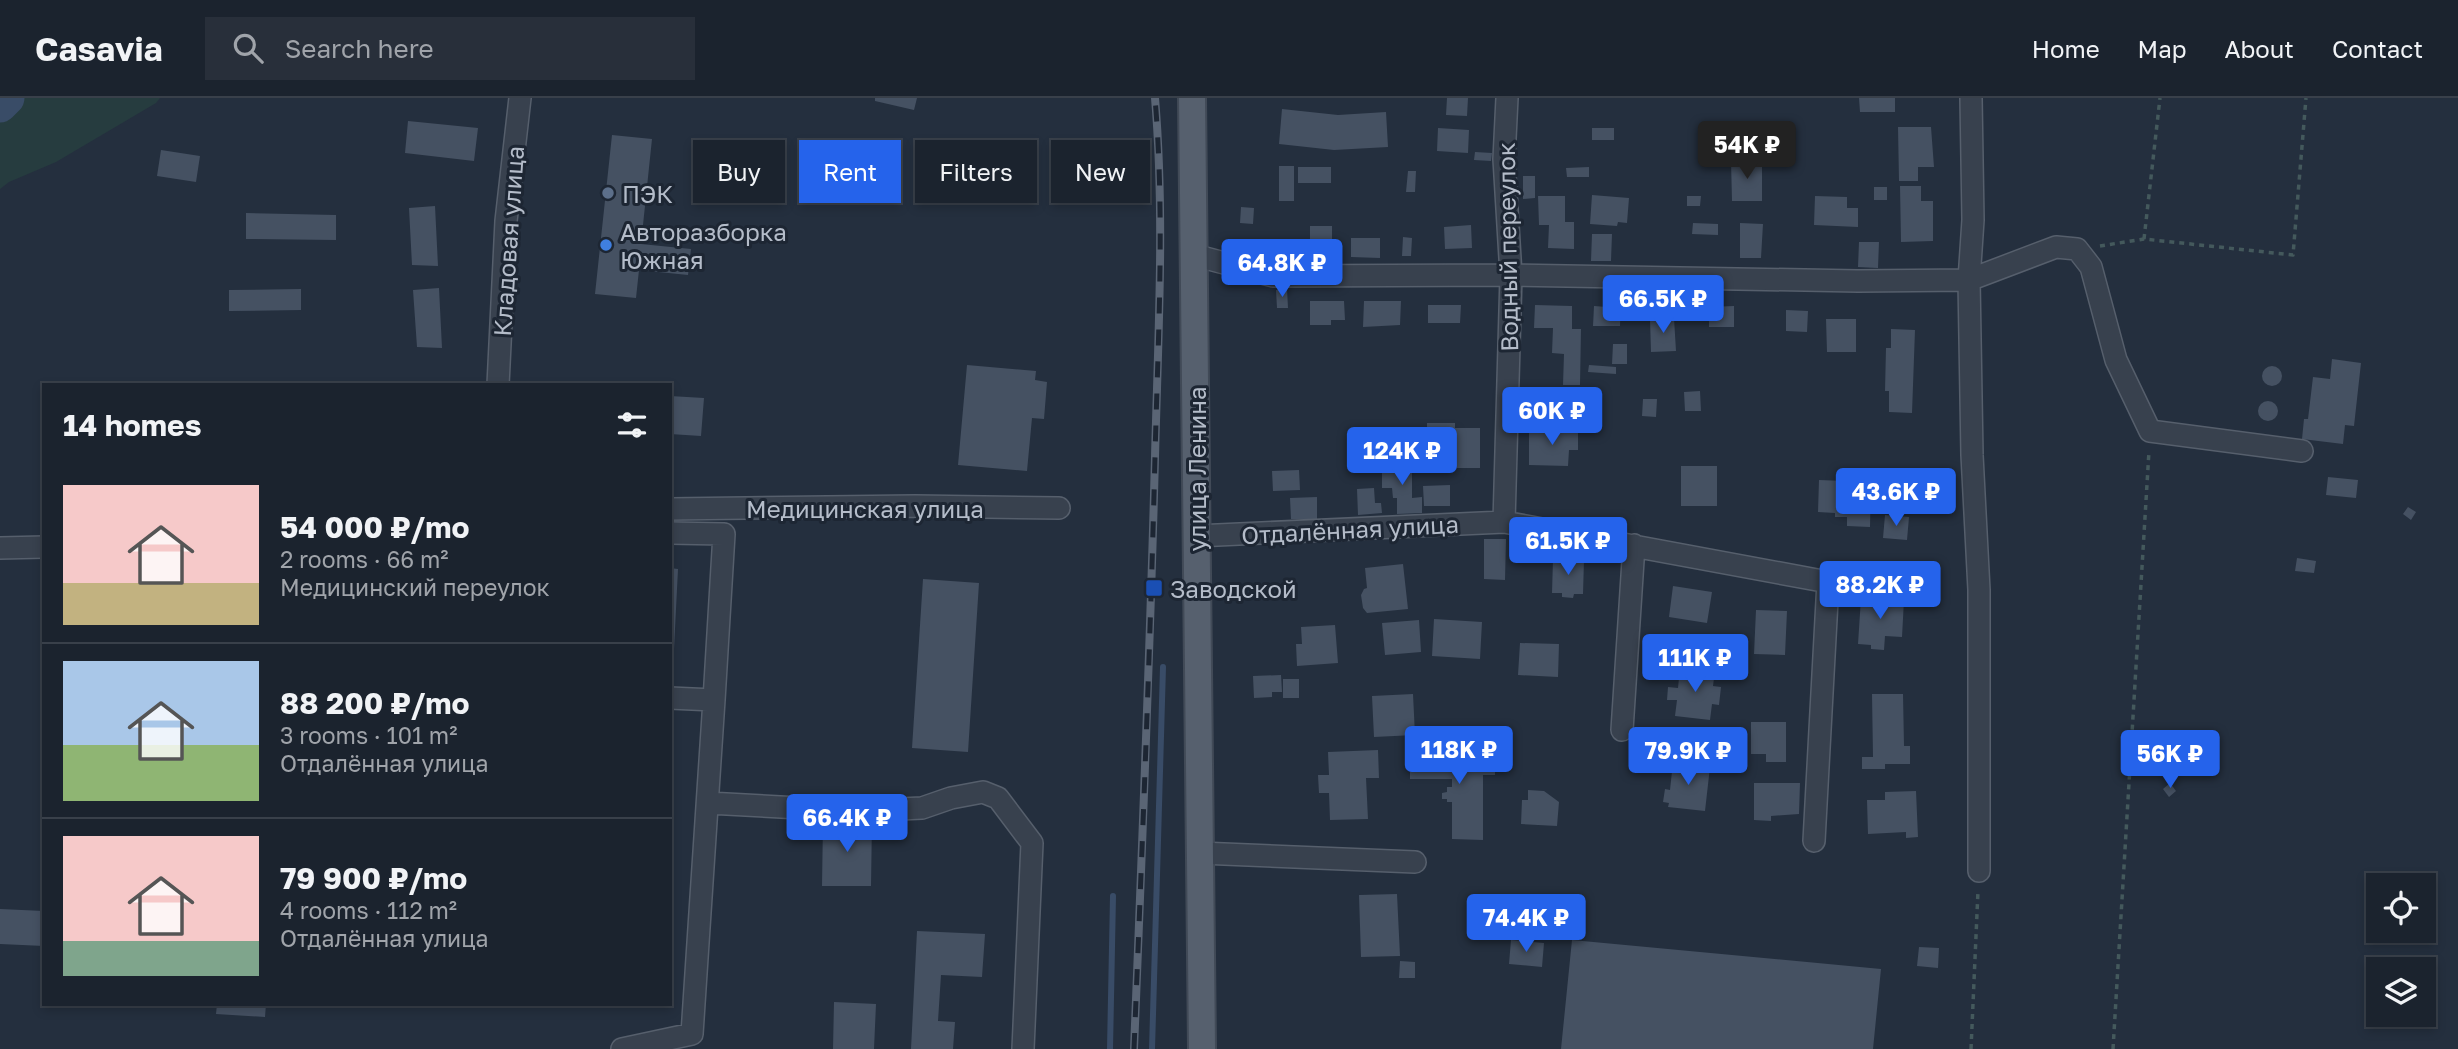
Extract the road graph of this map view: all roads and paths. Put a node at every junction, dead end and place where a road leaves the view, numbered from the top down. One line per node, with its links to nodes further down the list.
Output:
1 (520, 98): 12 (street, Кладовая улица)
2 (1192, 98): 9 (main road, улица Ленина)
3 (1507, 98): 10 (street, Водный переулок)
4 (1971, 98): 11 (street)
5 (2160, 98): 7 (path)
6 (2305, 98): 7 (path)
7 (2144, 239): 8 (path)
8 (2077, 249): 11 (street); 13 (street)
9 (1194, 256): 10 (street); 19 (main road, улица Ленина)
10 (1511, 275): 11 (street); 17 (street, Водный переулок)
11 (1969, 280): 30 (street)
12 (498, 383)
13 (2150, 431): 14 (street); 35 (path)
14 (2302, 451)
15 (672, 509): 16 (street, Медицинская улица)
16 (1059, 509)
17 (1504, 522): 19 (street, Отдалённая улица); 20 (street, Отдалённая улица)
18 (672, 533): 24 (street)
19 (1196, 536): 28 (main road, улица Ленина)
20 (1634, 545): 25 (street); 27 (street, Отдалённая улица)
21 (42, 547): 22 (street)
22 (0, 548)
23 (672, 698): 24 (street)
24 (714, 700): 26 (street)
25 (1622, 730)
26 (708, 803): 31 (street); 32 (street)
27 (1814, 841)
28 (1200, 853): 29 (street); 33 (main road, улица Ленина)
29 (1415, 862)
30 (1979, 871): 34 (path)
31 (622, 1049)
32 (1023, 1049)
33 (1202, 1049)
34 (1971, 1049)
35 (2113, 1049)

